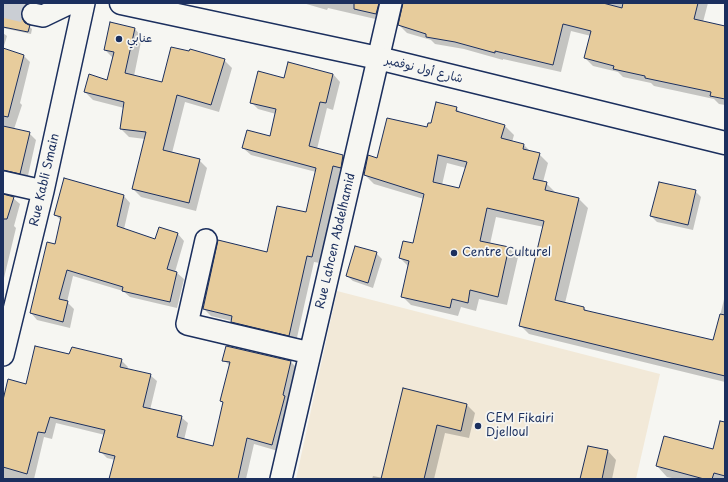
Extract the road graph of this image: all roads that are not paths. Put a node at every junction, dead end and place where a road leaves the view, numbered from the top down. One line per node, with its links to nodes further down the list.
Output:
1 (70, 3): 5 (street)
2 (84, 3): 9 (street, Rue Kabli Smain)
3 (122, 3): 6 (main road, شارع أول نوفمبر)
4 (391, 3): 6 (street, Rue Lahcen Abdelhamid)
5 (33, 14)
6 (378, 58): 7 (main road, شارع أول نوفمبر); 11 (street, Rue Lahcen Abdelhamid)
7 (725, 143)
8 (3, 182): 9 (street)
9 (43, 191): 12 (street, Rue Kabli Smain)
10 (206, 240): 11 (street)
11 (310, 353): 13 (street, Rue Lahcen Abdelhamid)
12 (3, 356)
13 (281, 479)

